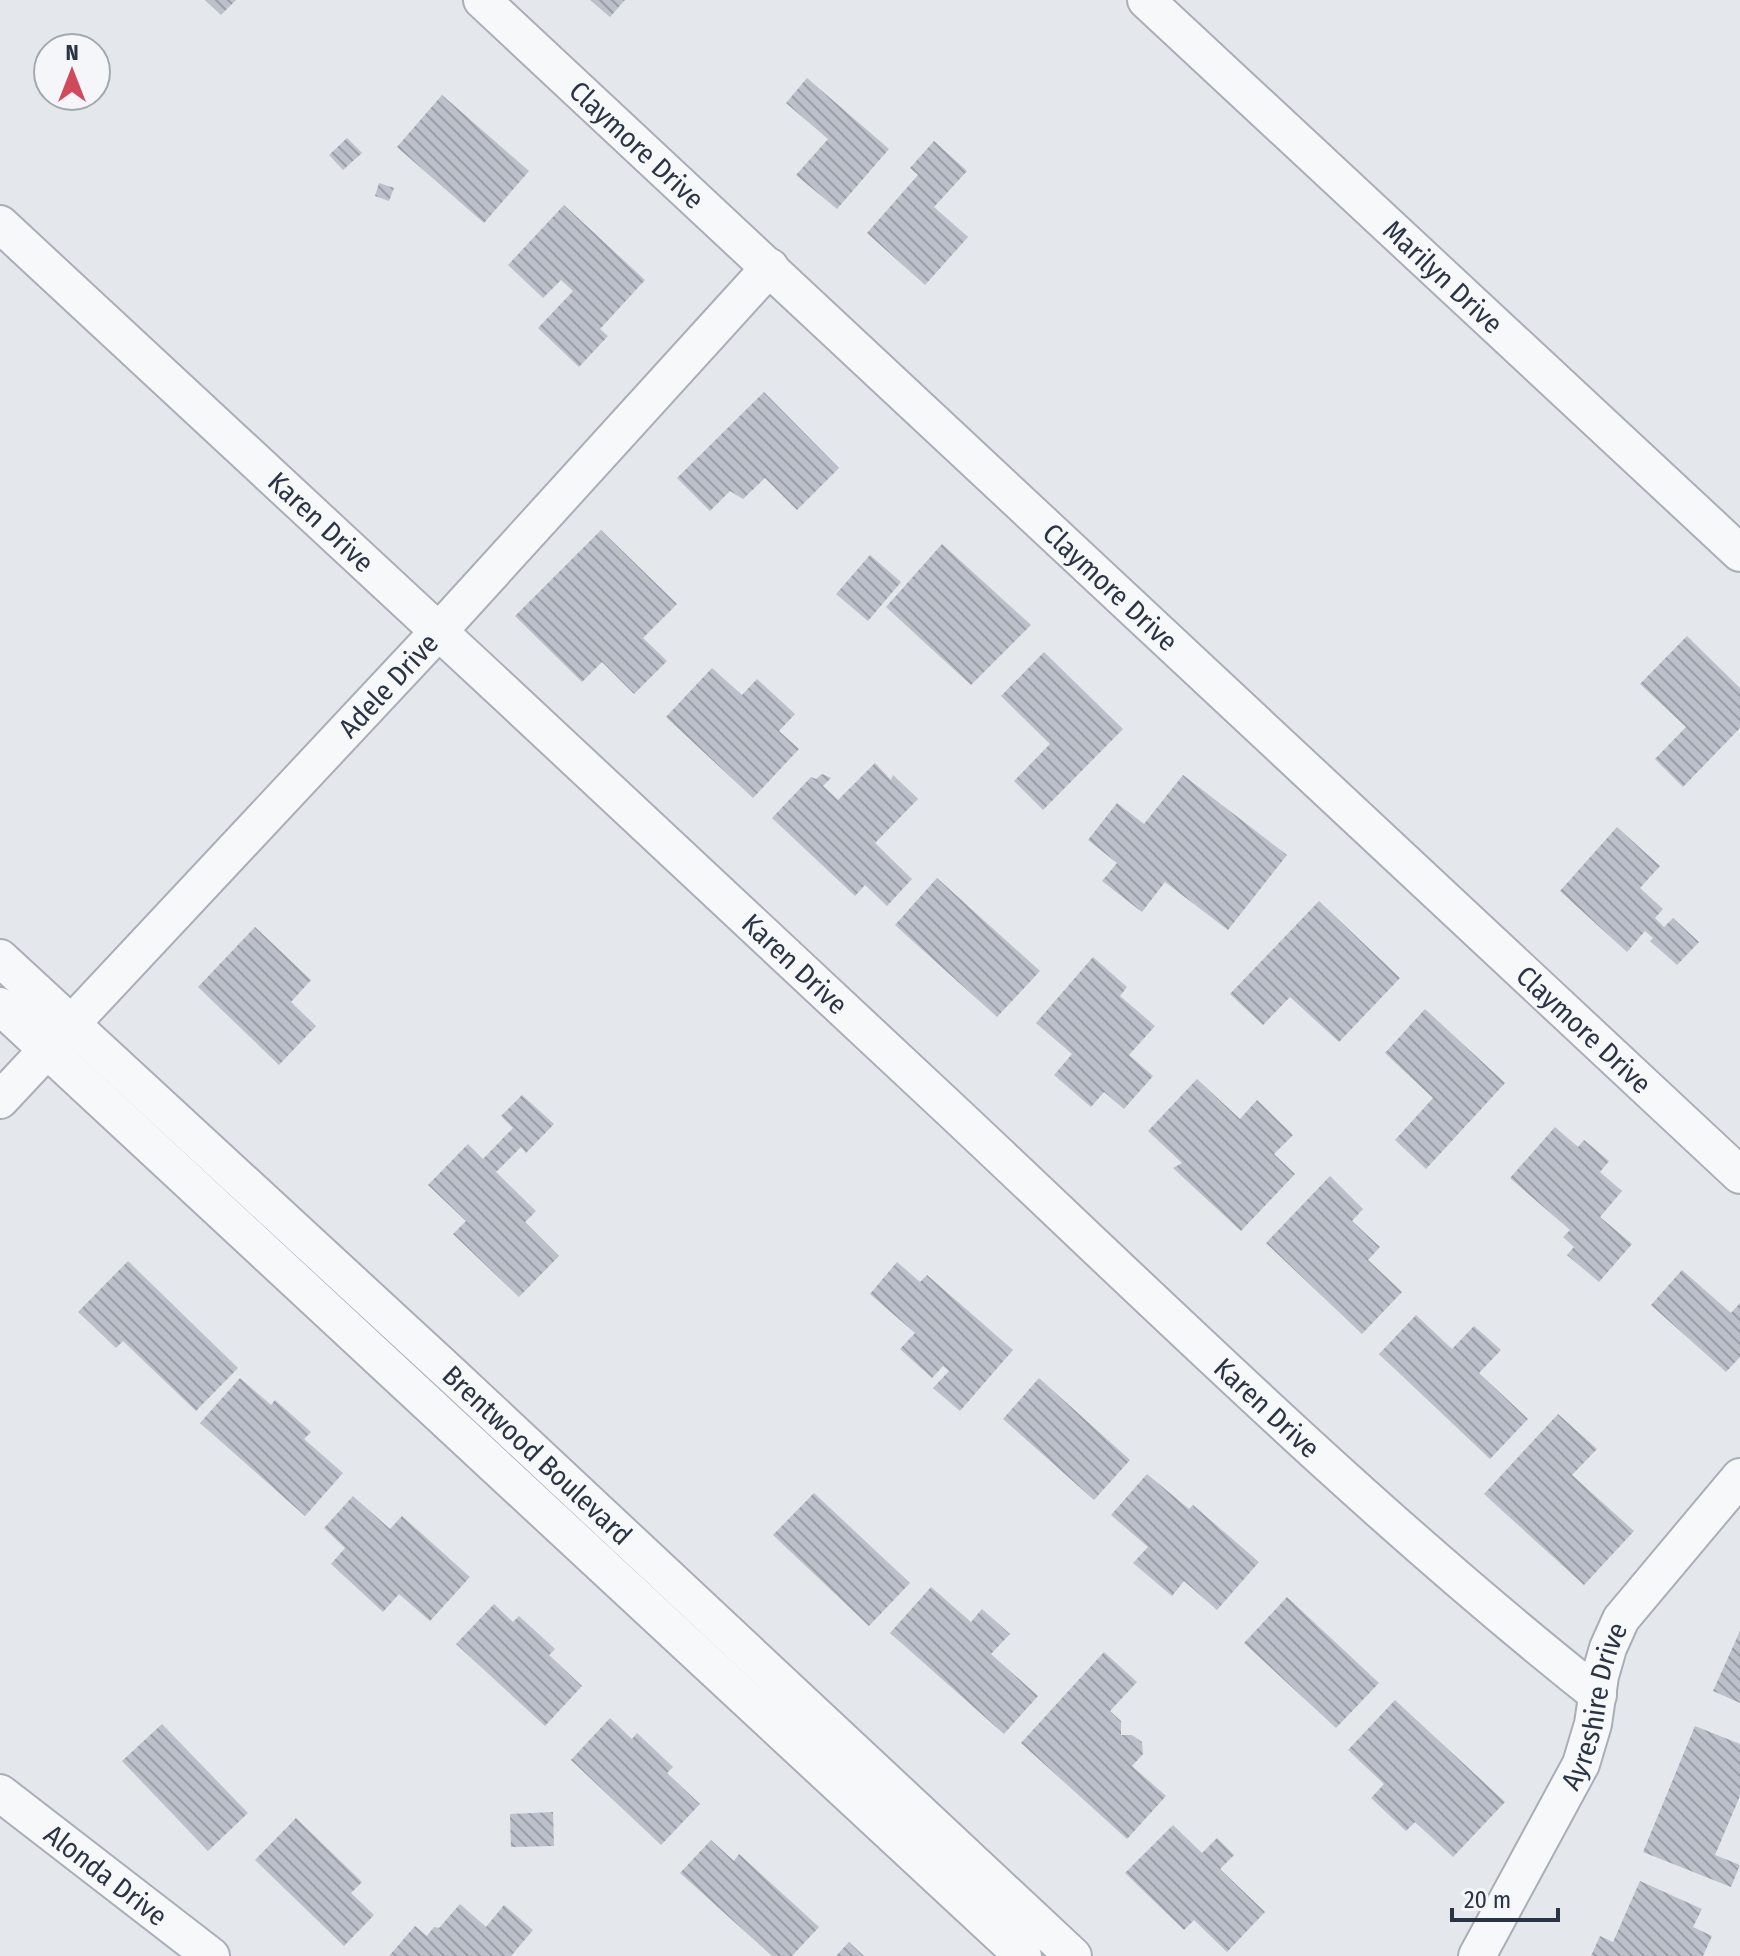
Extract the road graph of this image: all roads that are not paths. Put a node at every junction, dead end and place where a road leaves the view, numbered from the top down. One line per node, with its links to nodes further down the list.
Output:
1 (482, 0): 4 (street, Claymore Drive)
2 (1146, 0): 5 (street, Marilyn Drive)
3 (0, 224): 6 (street, Karen Drive)
4 (770, 267): 6 (street, Adele Drive); 12 (street, Claymore Drive)
5 (1740, 553)
6 (439, 631): 9 (street, Adele Drive); 14 (street, Karen Drive)
7 (0, 958): 9 (street, Brentwood Boulevard)
8 (0, 1006): 10 (street, Brentwood Boulevard)
9 (71, 1023): 10 (street, Adele Drive); 18 (street, Brentwood Boulevard)
10 (47, 1050): 11 (street, Adele Drive); 17 (street, Brentwood Boulevard)
11 (0, 1100)
12 (1740, 1175)
13 (1740, 1477): 14 (street, Ayreshire Drive)
14 (1598, 1695): 19 (street, Ayreshire Drive)
15 (0, 1793): 16 (street, Alonda Drive)
16 (211, 1956)
17 (1023, 1956)
18 (1073, 1956)
19 (1477, 1956)

